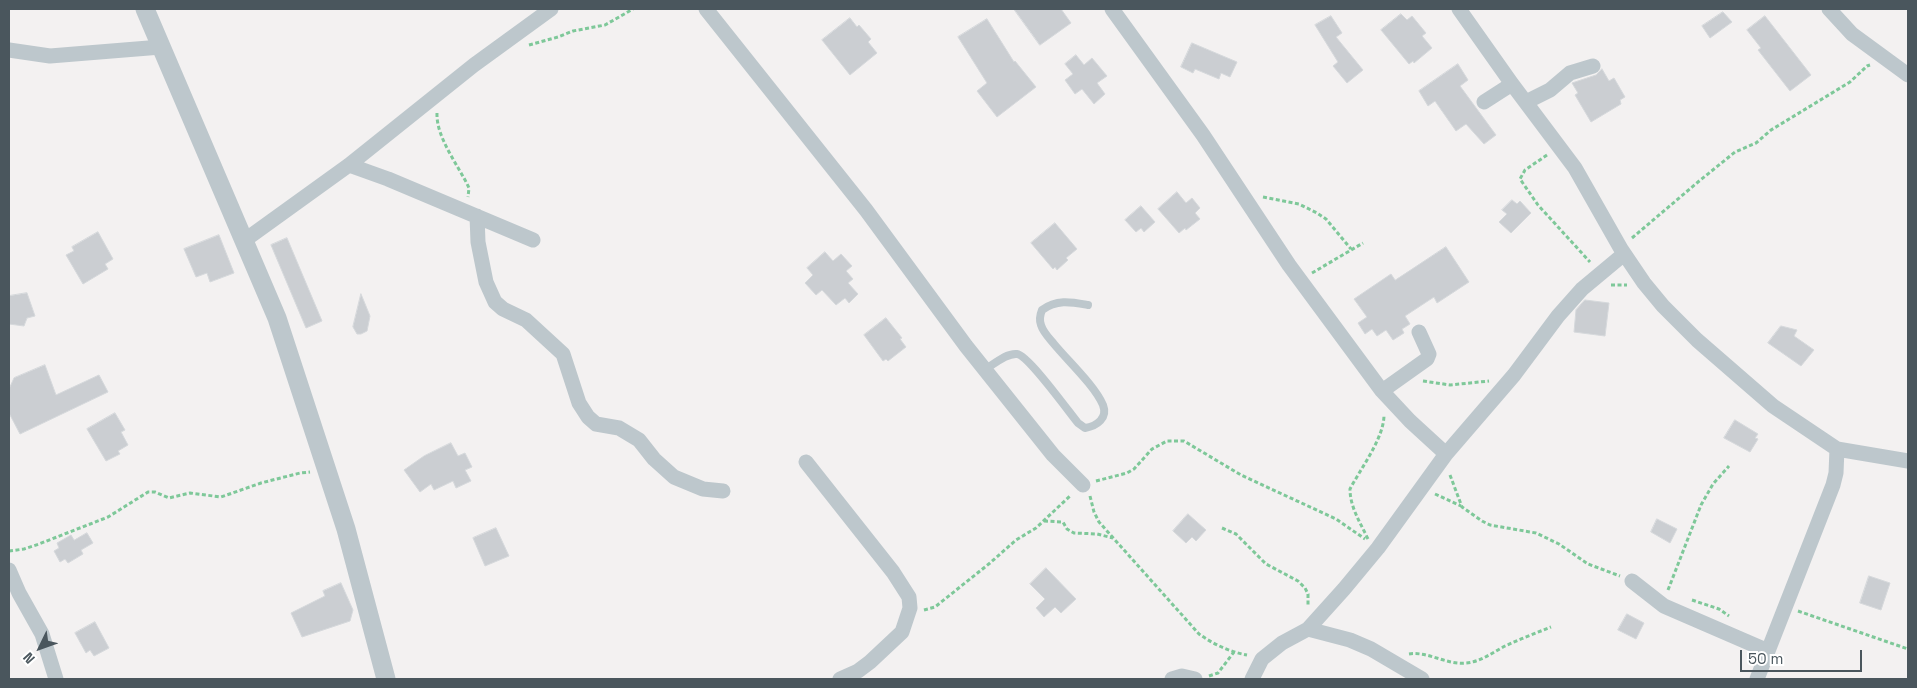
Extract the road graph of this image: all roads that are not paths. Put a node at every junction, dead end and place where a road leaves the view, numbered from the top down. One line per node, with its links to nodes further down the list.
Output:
1 (145, 9): 7 (street)
2 (552, 9): 14 (street)
3 (706, 9): 21 (street)
4 (1112, 9): 22 (street)
5 (1459, 9): 11 (street)
6 (1829, 9): 10 (street)
7 (161, 47): 8 (street); 16 (street)
8 (9, 50)
9 (1593, 66): 13 (street)
10 (1908, 75)
11 (1512, 84): 12 (street); 13 (street)
12 (1484, 102)
13 (1526, 102): 18 (street)
14 (349, 165): 15 (street); 16 (street)
15 (473, 215): 17 (street); 28 (street)
16 (245, 240): 33 (street)
17 (533, 240)
18 (1623, 251): 23 (street); 24 (street)
19 (1088, 305): 21 (lane)
20 (1419, 332): 22 (street)
21 (986, 370): 27 (street)
22 (1382, 392): 24 (street)
23 (1837, 450): 25 (street); 32 (street)
24 (1445, 456): 31 (street)
25 (1908, 461)
26 (806, 462): 36 (street)
27 (1083, 485)
28 (723, 491)
29 (9, 570): 35 (street)
30 (1632, 581): 32 (street)
31 (1305, 630): 38 (street); 39 (street)
32 (1768, 651): 40 (street)
33 (382, 678)
34 (1192, 678): 37 (street)
35 (56, 679)
36 (840, 679)
37 (1172, 679)
38 (1252, 679)
39 (1422, 679)
40 (1756, 679)

